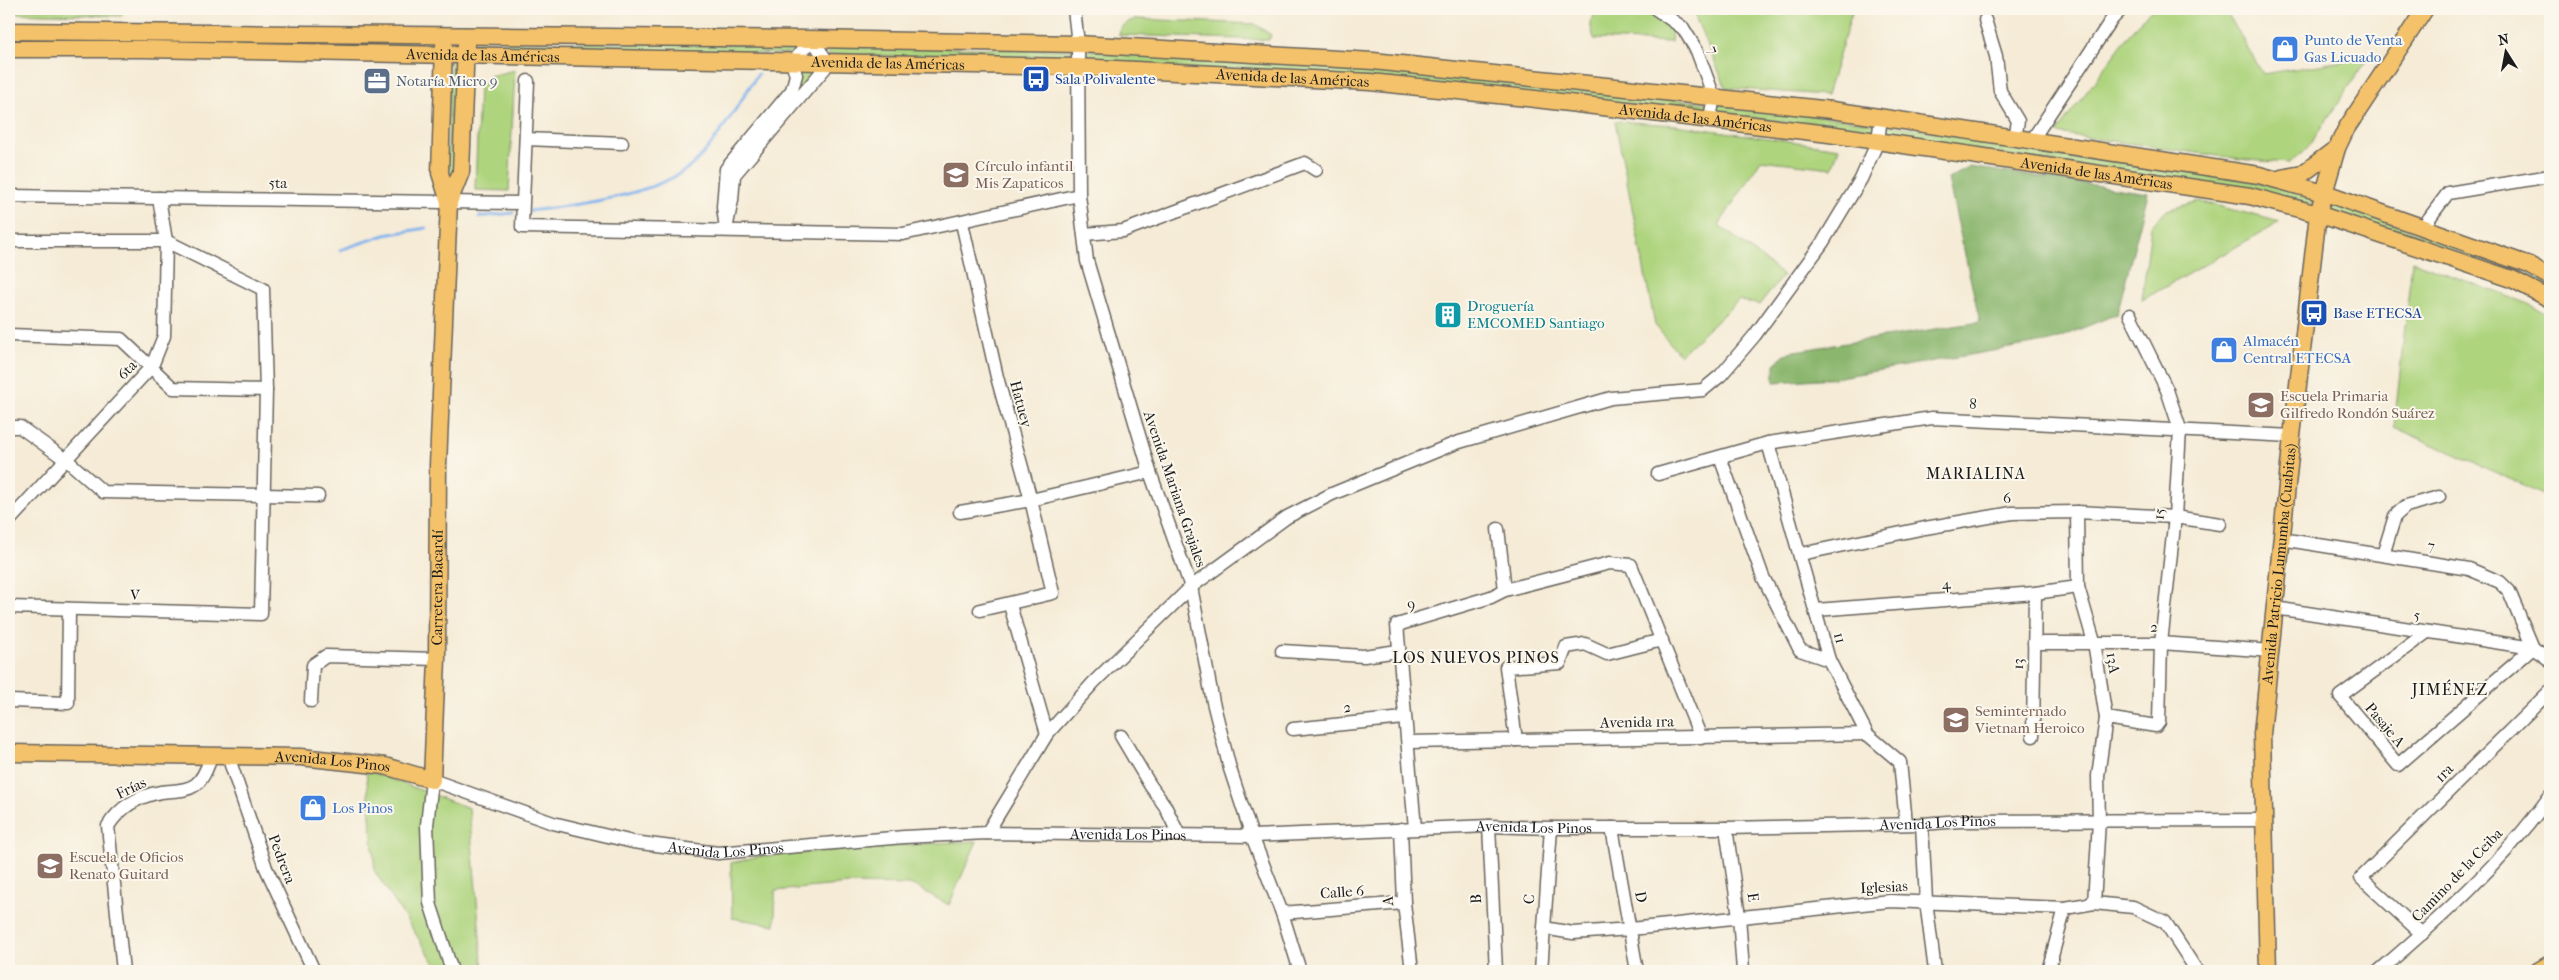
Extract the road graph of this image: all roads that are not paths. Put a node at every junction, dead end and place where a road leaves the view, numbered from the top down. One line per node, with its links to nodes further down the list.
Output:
1 (1074, 9): 10 (street, Avenida Mariana Grajales)
2 (1656, 9): 18 (street, 7)
3 (2122, 9): 23 (street)
4 (2425, 9): 26 (main road, Avenida Patricio Lumumba (Cuabitas))
5 (1985, 20): 21 (street)
6 (9, 30): 7 (main road, Avenida de las Américas)
7 (444, 36): 8 (main road, Avenida de las Américas); 13 (main road, Carretera Bacardí)
8 (466, 36): 9 (main road, Avenida de las Américas); 12 (main road, Carretera Bacardí)
9 (812, 39): 10 (main road, Avenida de las Américas); 14 (street); 15 (street)
10 (1078, 44): 16 (street, Avenida Mariana Grajales); 18 (main road, Avenida de las Américas)
11 (9, 49): 13 (main road, Avenida de las Américas)
12 (465, 55): 13 (main road, Avenida de las Américas); 14 (main road, Avenida de las Américas); 34 (main road, Carretera Bacardí)
13 (443, 56): 34 (main road, Carretera Bacardí)
14 (794, 61): 15 (main road, Avenida de las Américas); 39 (street)
15 (827, 61): 16 (main road, Avenida de las Américas); 39 (street)
16 (1078, 67): 20 (main road, Avenida de las Américas); 31 (street, Avenida Mariana Grajales)
17 (528, 81): 22 (street)
18 (1714, 97): 19 (main road, Avenida de las Américas); 20 (street)
19 (1881, 117): 21 (main road, Avenida de las Américas); 24 (street)
20 (1710, 118): 24 (main road, Avenida de las Américas)
21 (2015, 138): 23 (main road, Avenida de las Américas)
22 (526, 139): 25 (street); 35 (street)
23 (2032, 140): 29 (main road, Avenida de las Américas)
24 (1878, 141): 36 (main road, Avenida de las Américas); 70 (street)
25 (622, 143)
26 (2337, 148): 29 (main road); 30 (main road, Avenida Patricio Lumumba (Cuabitas))
27 (1316, 170): 40 (street)
28 (2550, 176): 38 (street)
29 (2277, 179): 30 (main road, Avenida de las Américas)
30 (2323, 193): 36 (main road, Avenida Patricio Lumumba (Cuabitas)); 38 (main road, Avenida de las Américas)
31 (1079, 195): 37 (street); 40 (street, Avenida Mariana Grajales)
32 (9, 196): 33 (street, 5ta)
33 (159, 198): 34 (street, 5ta); 42 (street, 6ta)
34 (450, 202): 35 (street, 5ta); 89 (main road, Carretera Bacardí)
35 (522, 202): 39 (street)
36 (2318, 214): 44 (main road, Avenida de las Américas); 51 (main road, Avenida Patricio Lumumba (Cuabitas))
37 (962, 223): 39 (street); 60 (street, Hatuey)
38 (2422, 228): 43 (main road, Avenida de las Américas)
39 (726, 229)
40 (1084, 234): 55 (street, Avenida Mariana Grajales)
41 (9, 241): 42 (street)
42 (166, 241): 47 (street, 6ta); 48 (street)
43 (2550, 277)
44 (2550, 299)
45 (2130, 315): 50 (street, 15)
46 (9, 335): 47 (street)
47 (152, 366): 48 (street); 54 (street, 6ta)
48 (266, 390): 57 (street)
49 (9, 427): 54 (street)
50 (2180, 429): 51 (street, 8); 52 (street, 8); 63 (street, 15)
51 (2292, 436): 67 (main road, Avenida Patricio Lumumba (Cuabitas))
52 (1768, 443): 53 (street, 8); 68 (street, 11)
53 (1720, 457): 56 (street, 8); 90 (street)
54 (65, 459): 57 (street); 64 (street, 6ta)
55 (1150, 472): 60 (street); 70 (street, Avenida Mariana Grajales)
56 (1658, 474)
57 (264, 494): 58 (street); 77 (street, V)
58 (318, 496)
59 (2439, 497): 69 (street)
60 (1031, 500): 61 (street); 74 (street, Hatuey)
61 (960, 512)
62 (2077, 512): 63 (street, 6); 68 (street, 6); 71 (street, 13A)
63 (2175, 517): 65 (street, 6); 84 (street, 15)
64 (9, 521)
65 (2220, 524)
66 (1498, 529): 72 (street)
67 (2281, 539): 69 (street, 7); 76 (main road, Avenida Patricio Lumumba (Cuabitas))
68 (1801, 554): 79 (street, 11)
69 (2383, 555): 85 (street, 7)
70 (1191, 587): 98 (street); 122 (street, Avenida Mariana Grajales)
71 (2078, 587): 73 (street, 4); 82 (street, 13A)
72 (1505, 590): 81 (street, 9); 87 (street, 9)
73 (2035, 593): 79 (street, 4); 83 (street, 13)
74 (1010, 605): 78 (street); 98 (street)
75 (9, 607): 77 (street, V)
76 (2275, 608): 80 (street, 5); 88 (main road, Avenida Patricio Lumumba (Cuabitas))
77 (69, 610): 93 (street)
78 (980, 610)
79 (1816, 610): 90 (street, 11)
80 (2426, 633): 85 (street, 5); 85 (street, Pasaje A)
81 (1662, 640): 102 (street); 103 (street)
82 (2094, 642): 83 (street, 2); 84 (street, 2); 96 (street, 13A)
83 (2034, 643): 101 (street, 13)
84 (2161, 643): 88 (street, 2); 96 (street, 15)
85 (2533, 648): 91 (street, 5)
86 (1282, 651): 87 (street)
87 (1398, 651): 95 (street, 9)
88 (2272, 651): 110 (main road, Avenida Patricio Lumumba (Cuabitas))
89 (437, 659): 94 (street); 108 (main road, Carretera Bacardí)
90 (1829, 660): 99 (street, 11)
91 (2550, 660)
92 (2550, 691): 131 (street, 1ra)
93 (9, 701)
94 (312, 701)
95 (1404, 718): 97 (street, 2); 104 (street, 9)
96 (2106, 718): 111 (street, 13A)
97 (1293, 729)
98 (1047, 734): 120 (street)
99 (1867, 734): 102 (street, Avenida 1ra); 112 (street, 11)
100 (1122, 736): 121 (street)
101 (2033, 736)
102 (1701, 738): 103 (street, Avenida 1ra)
103 (1516, 740): 104 (street, Avenida 1ra)
104 (1408, 742): 115 (street, 9)
105 (9, 753): 106 (main road, Avenida Los Pinos)
106 (212, 756): 107 (main road, Avenida Los Pinos); 133 (street, Frías)
107 (228, 756): 108 (main road, Avenida Los Pinos); 134 (street, Pedrera)
108 (432, 780): 120 (street, Avenida Los Pinos); 135 (street, Carretera Bacardí)
109 (2550, 796): 131 (street, Camino de la Ceiba)
110 (2263, 820): 111 (street, Avenida Los Pinos); 145 (main road, Avenida Patricio Lumumba (Cuabitas))
111 (2099, 821): 113 (street, Avenida Los Pinos); 125 (street)
112 (1906, 823): 113 (street, Avenida Los Pinos); 118 (street, Avenida Los Pinos)
113 (1922, 824): 123 (street)
114 (1489, 826): 115 (street, Avenida Los Pinos); 116 (street, Avenida Los Pinos); 138 (street, B)
115 (1415, 828): 119 (street, Avenida Los Pinos)
116 (1550, 828): 117 (street, Avenida Los Pinos); 129 (street, C)
117 (1612, 828): 118 (street, Avenida Los Pinos); 130 (street, D)
118 (1726, 828): 128 (street, E)
119 (1401, 829): 122 (street, Avenida Los Pinos); 124 (street, A)
120 (987, 834): 121 (street, Avenida Los Pinos)
121 (1179, 835): 122 (street, Avenida Los Pinos)
122 (1252, 836): 127 (street, Avenida Mariana Grajales)
123 (1926, 902): 126 (street, Iglesias); 128 (street, Iglesias); 142 (street)
124 (1404, 904): 127 (street, Calle 6); 137 (street, A)
125 (2094, 904): 126 (street, Iglesias); 144 (street, Iglesias)
126 (2065, 908): 143 (street)
127 (1282, 913): 136 (street, Avenida Mariana Grajales)
128 (1739, 916): 130 (street, Iglesias); 141 (street, E)
129 (1544, 928): 130 (street, Iglesias); 139 (street, C)
130 (1631, 929): 140 (street, D)
131 (2422, 934): 146 (street, Camino de la Ceiba)
132 (2550, 964): 147 (main road)
133 (123, 971)
134 (314, 971)
135 (452, 971)
136 (1300, 971)
137 (1412, 971)
138 (1496, 971)
139 (1541, 971)
140 (1637, 971)
141 (1744, 971)
142 (1935, 971)
143 (2048, 971)
144 (2197, 971)
145 (2268, 971)
146 (2379, 971)
147 (2538, 971)

